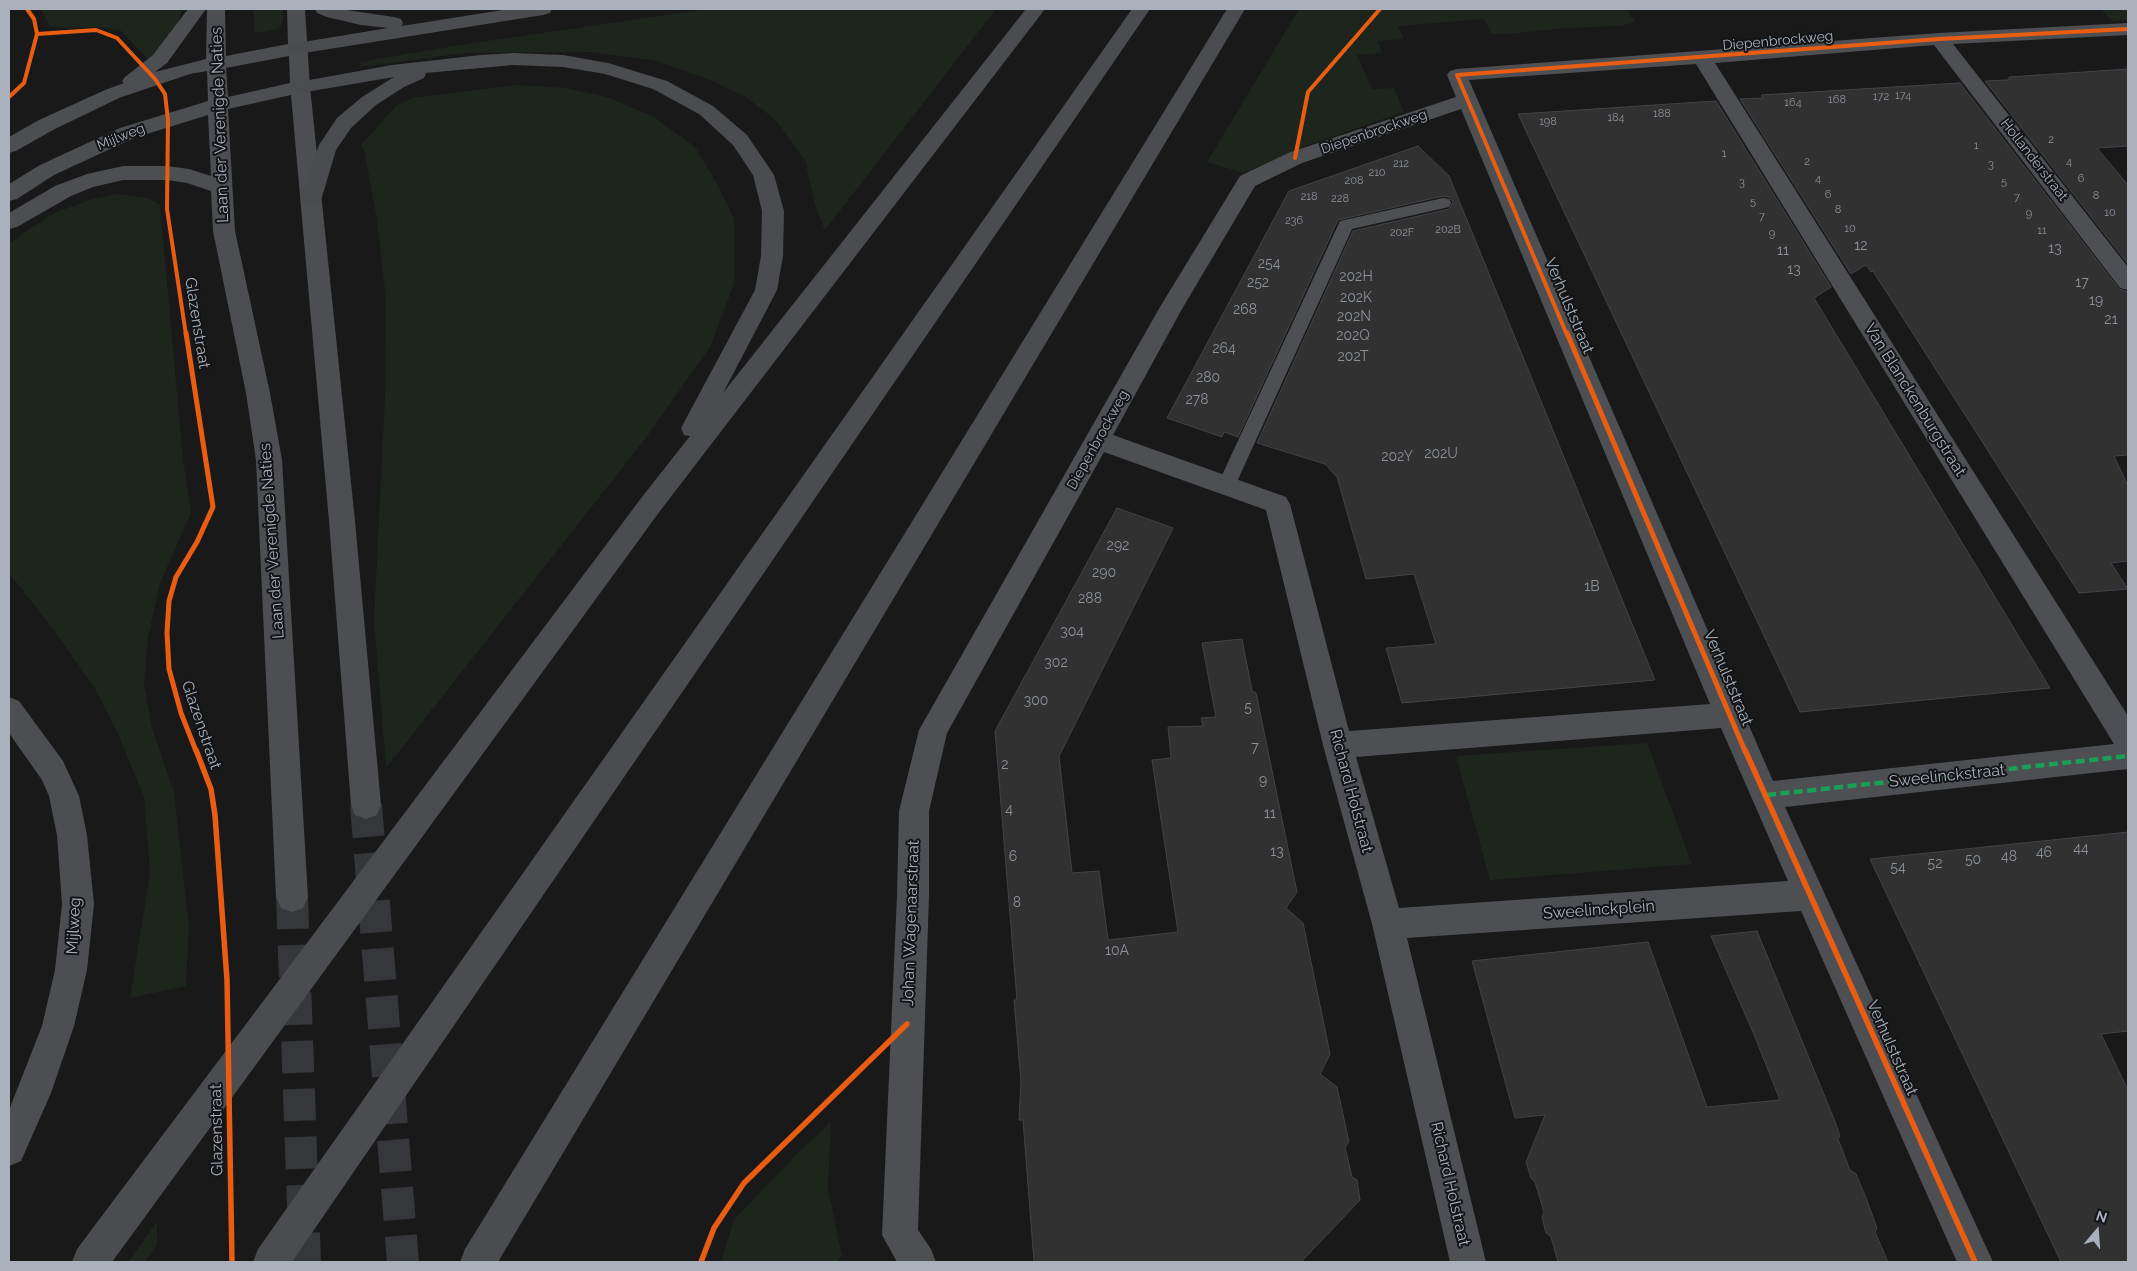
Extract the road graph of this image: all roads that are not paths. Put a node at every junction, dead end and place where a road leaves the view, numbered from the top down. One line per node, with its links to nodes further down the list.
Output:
1 (197, 9): 17 (main road)
2 (216, 9): 14 (main road, Laan der Verenigde Naties)
3 (296, 9): 12 (main road)
4 (324, 9): 9 (highway)
5 (543, 9): 9 (highway)
6 (1036, 9): 29 (highway)
7 (1141, 9): 43 (highway)
8 (1236, 9): 44 (highway)
9 (435, 25): 12 (highway)
10 (2128, 29): 11 (street, Diepenbrockweg)
11 (1939, 39): 13 (street, Diepenbrockweg); 26 (street, Hollanderstraat)
12 (298, 48): 14 (main road); 16 (main road)
13 (1702, 58): 18 (street, Diepenbrockweg); 33 (street, Van Blanckenburgstraat)
14 (216, 63): 17 (main road); 19 (main road, Laan der Verenigde Naties)
15 (436, 66): 16 (highway); 23 (highway); 29 (highway)
16 (300, 86): 19 (main road, Mijlweg); 23 (main road)
17 (112, 94): 20 (main road)
18 (1467, 100): 27 (street, Diepenbrockweg); 31 (street, Verhulststraat)
19 (218, 105): 21 (main road, Laan der Verenigde Naties); 22 (main road, Mijlweg)
20 (9, 146)
21 (220, 186): 25 (main road); 39 (main road, Laan der Verenigde Naties)
22 (9, 194)
23 (311, 197): 37 (main road)
24 (1443, 203): 28 (lane)
25 (9, 222)
26 (2128, 282)
27 (1098, 440): 28 (street, Richard Holstraat); 32 (street, Diepenbrockweg)
28 (1226, 486): 34 (street, Richard Holstraat)
29 (651, 504): 42 (highway)
30 (9, 710): 41 (main road, Mijlweg)
31 (1729, 715): 34 (street); 36 (street, Verhulststraat)
32 (933, 730): 45 (street, Johan Wagenaarstraat)
33 (2128, 741)
34 (1338, 745): 40 (street, Richard Holstraat)
35 (2128, 756): 36 (street, Sweelinckstraat)
36 (1766, 796): 38 (street, Verhulststraat)
37 (366, 805)
38 (1810, 895): 40 (street, Sweelinckplein); 47 (street, Verhulststraat)
39 (292, 897)
40 (1388, 924): 46 (street, Richard Holstraat)
41 (9, 1149)
42 (90, 1262)
43 (271, 1262)
44 (478, 1262)
45 (918, 1262)
46 (1468, 1262)
47 (1975, 1262)

